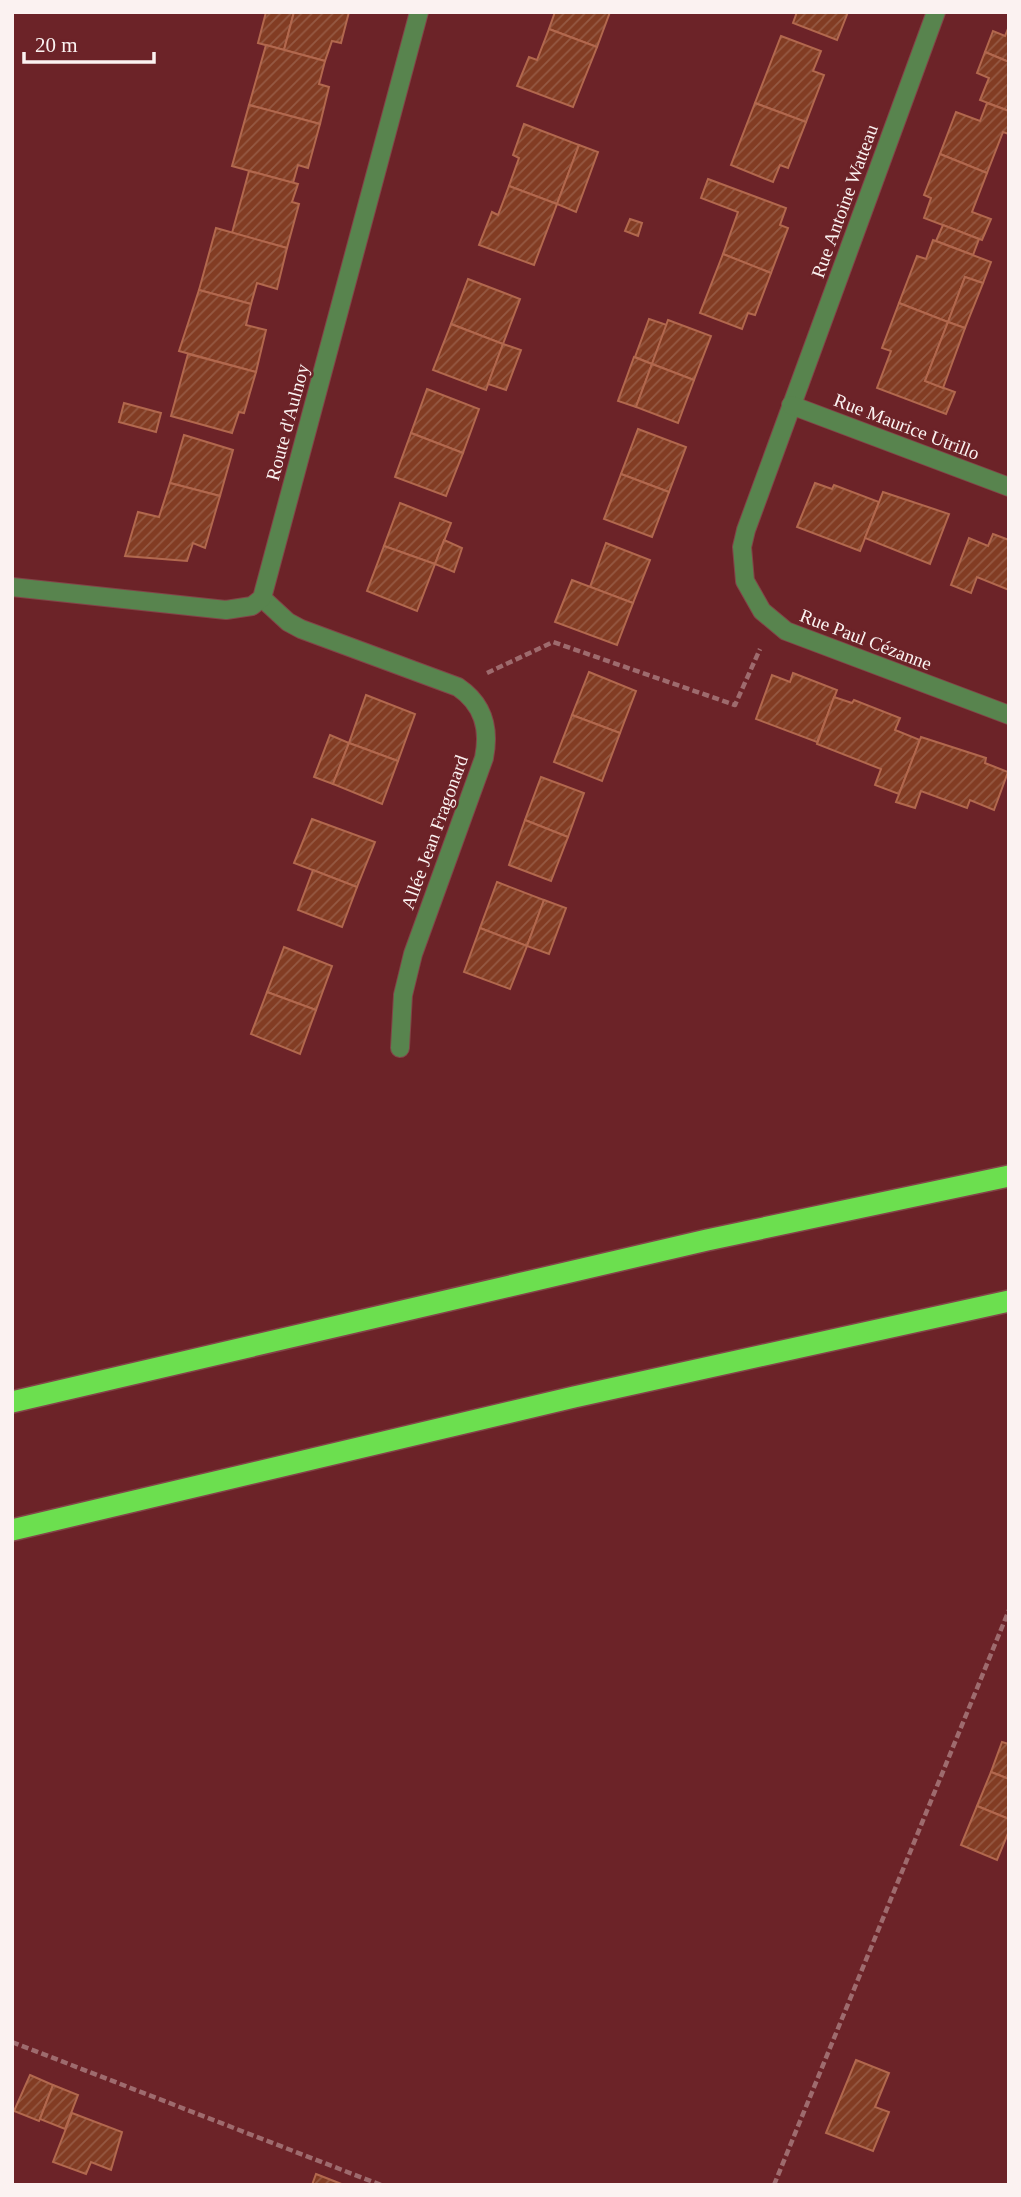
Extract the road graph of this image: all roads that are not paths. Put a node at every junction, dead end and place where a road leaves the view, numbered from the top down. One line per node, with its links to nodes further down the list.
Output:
1 (419, 12): 6 (street, Route d'Aulnoy)
2 (936, 12): 3 (street, Rue Antoine Watteau)
3 (791, 405): 4 (street, Rue Maurice Utrillo); 7 (street, Rue Paul Cézanne)
4 (1009, 487)
5 (12, 587): 6 (street)
6 (261, 598): 8 (street, Allée Jean Fragonard)
7 (1009, 715)
8 (400, 1048)
9 (1009, 1176): 11 (highway)
10 (1009, 1301): 12 (highway)
11 (12, 1402)
12 (12, 1530)

